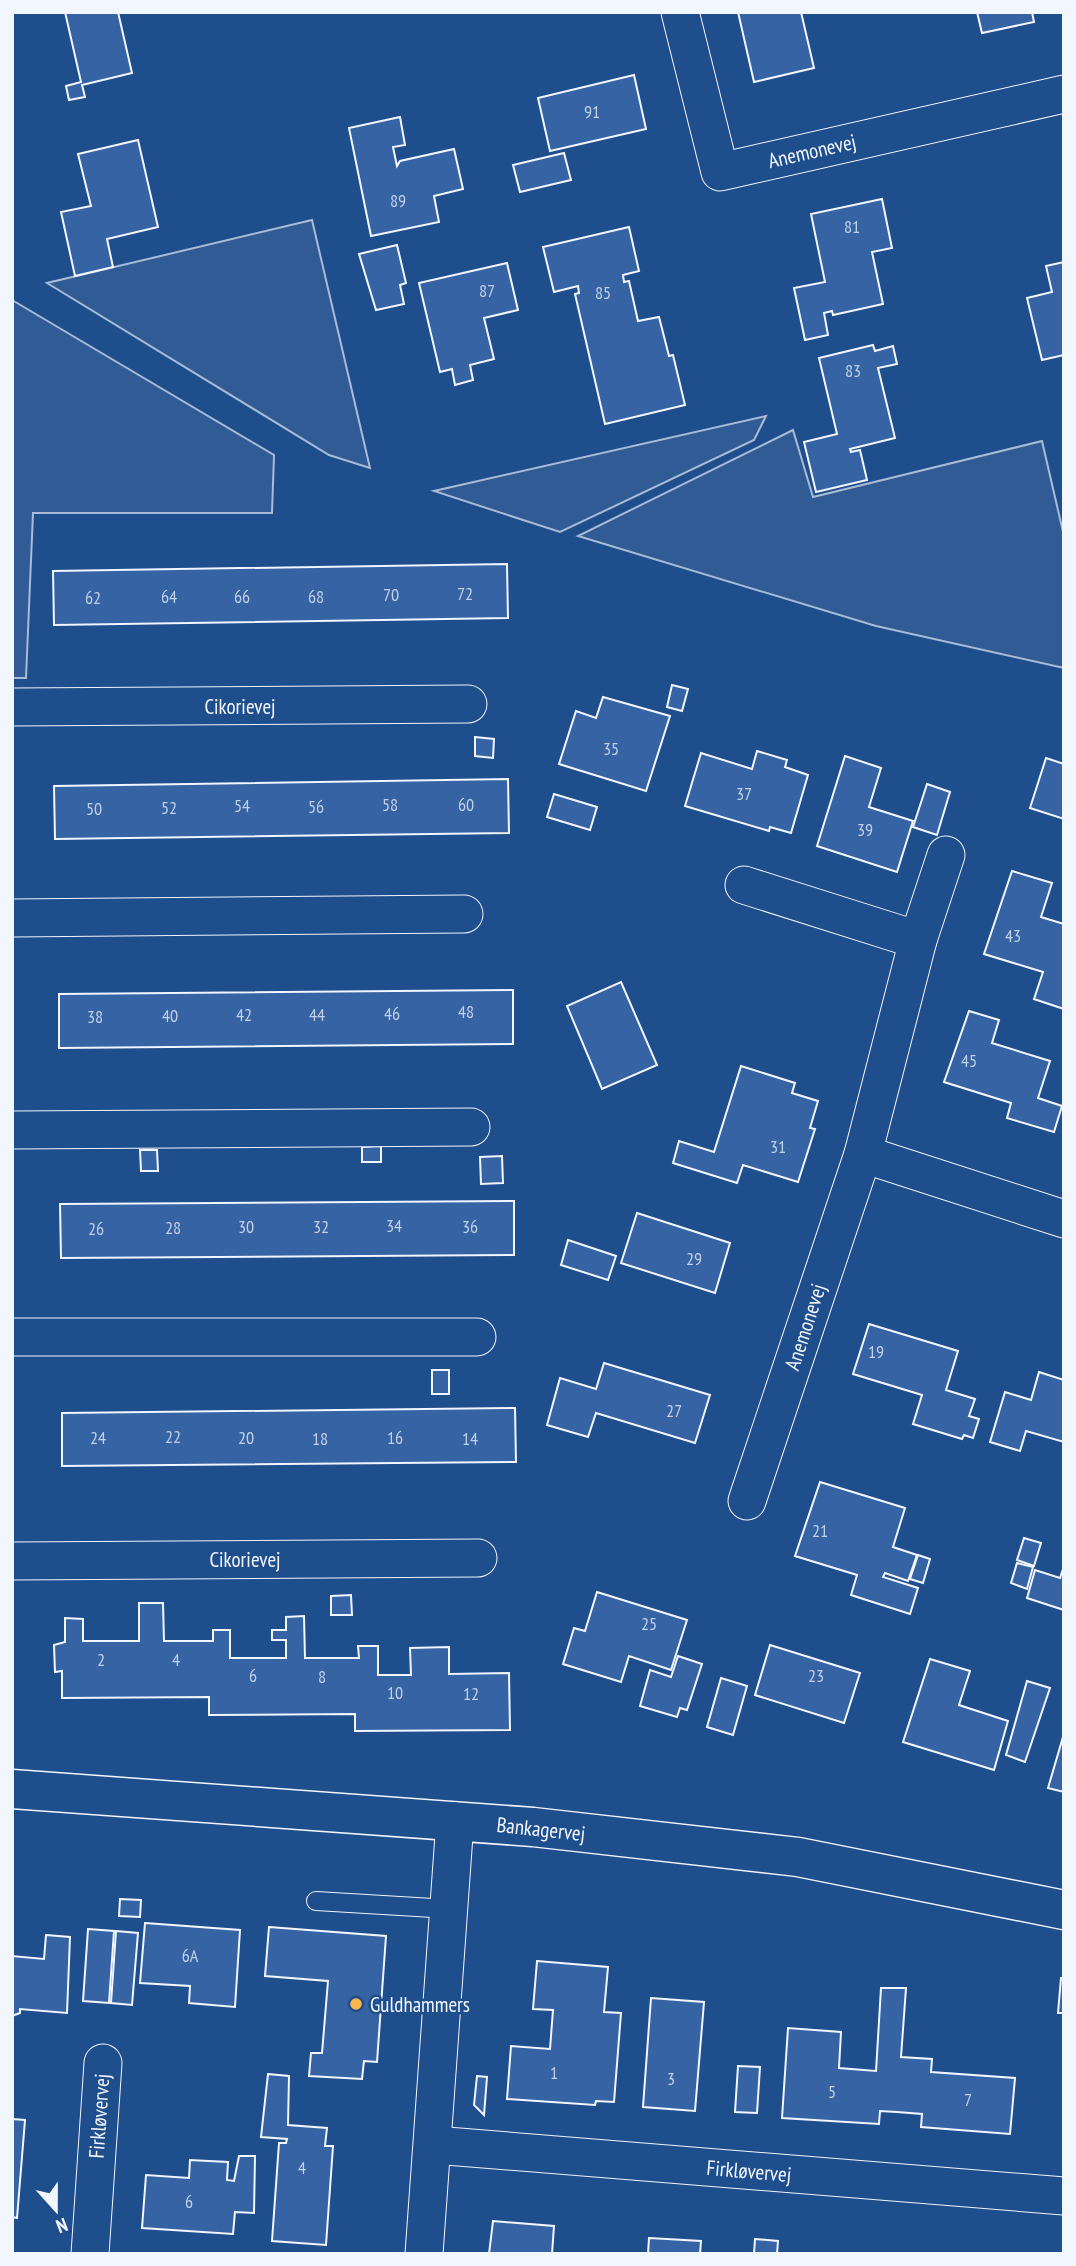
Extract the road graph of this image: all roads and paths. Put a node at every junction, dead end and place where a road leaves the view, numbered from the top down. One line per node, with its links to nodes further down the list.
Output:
1 (680, 12): 2 (street, Anemonevej)
2 (1064, 93)
3 (468, 704): 4 (street, Cikorievej)
4 (12, 707)
5 (946, 855): 9 (street, Anemonevej)
6 (744, 885): 9 (street)
7 (464, 914): 8 (street)
8 (12, 918)
9 (918, 940): 12 (street, Anemonevej)
10 (471, 1127): 11 (street)
11 (12, 1130)
12 (863, 1154): 13 (street); 16 (street, Anemonevej)
13 (1064, 1219)
14 (12, 1337): 15 (street)
15 (477, 1337)
16 (747, 1501)
17 (478, 1558): 18 (street, Cikorievej)
18 (12, 1561)
19 (12, 1789): 20 (street, Bankagervej)
20 (455, 1821): 22 (street); 23 (street, Bankagervej)
21 (316, 1902): 22 (lane)
22 (450, 1909): 25 (street)
23 (1064, 1910)
24 (103, 2063): 27 (street, Firkløvervej)
25 (434, 2145): 26 (street, Firkløvervej); 28 (street)
26 (1064, 2196)
27 (90, 2254)
28 (424, 2254)

